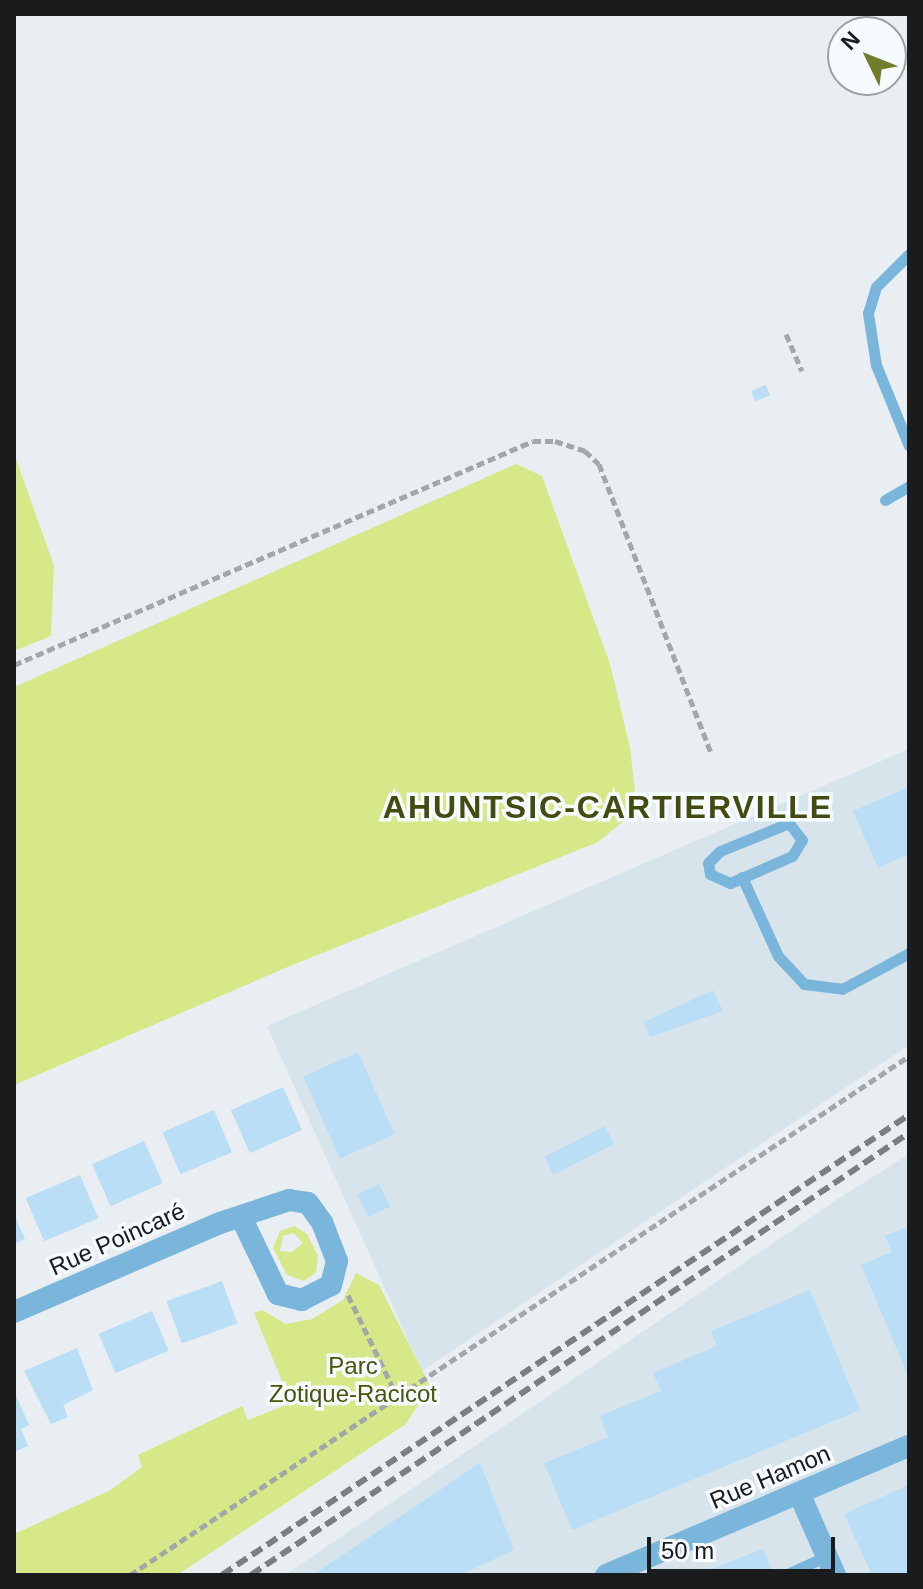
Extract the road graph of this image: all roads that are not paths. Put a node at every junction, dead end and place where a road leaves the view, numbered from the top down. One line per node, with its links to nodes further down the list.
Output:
1 (909, 254): 2 (lane)
2 (909, 446)
3 (909, 486): 4 (lane)
4 (885, 500)
5 (742, 877): 5 (lane); 6 (lane)
6 (909, 953)
7 (242, 1219): 7 (street, Rue Poincaré); 8 (street, Rue Poincaré)
8 (14, 1312)
9 (909, 1446): 10 (street, Rue Hamon)
10 (799, 1493): 11 (street); 12 (street, Rue Hamon)
11 (831, 1566): 13 (lane)
12 (606, 1575)
13 (785, 1575)

